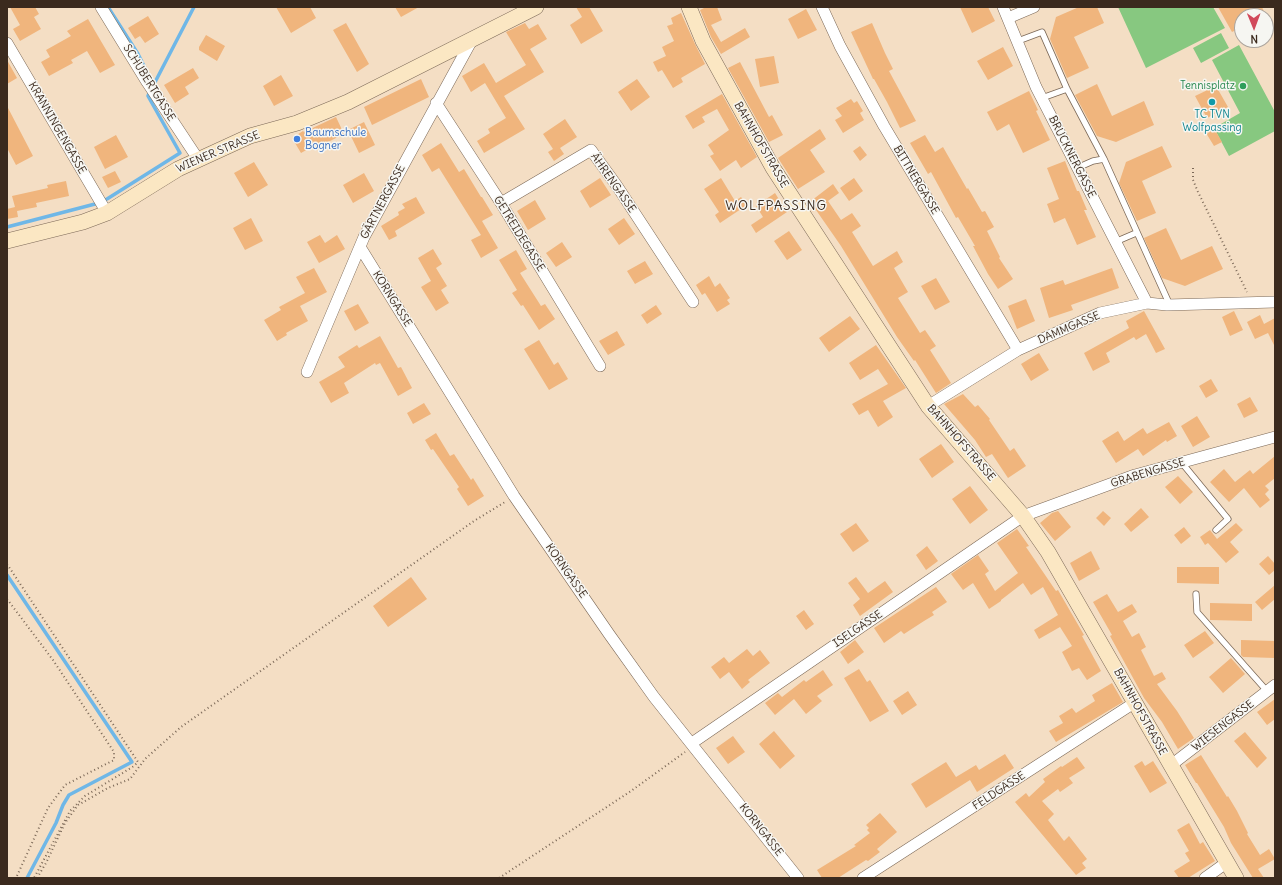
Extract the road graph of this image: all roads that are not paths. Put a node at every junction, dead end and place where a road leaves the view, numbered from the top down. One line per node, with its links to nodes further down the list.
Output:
1 (102, 7): 14 (street, SCHUBERTGASSE)
2 (536, 7): 8 (street, WIENER STRASSE)
3 (689, 7): 30 (street, BAHNHOFSTRASSE)
4 (822, 7): 27 (street, BITTNERGASSE)
5 (1003, 7): 7 (street, BRUCKNERGASSE)
6 (1034, 7): 7 (street)
7 (1008, 18): 9 (street, BRUCKNERGASSE)
8 (473, 38): 13 (street, GÄRTNERGASSE); 14 (street, WIENER STRASSE)
9 (1018, 41): 11 (lane); 12 (street, BRUCKNERGASSE)
10 (7, 43): 18 (street, KRANNINGENGASSE)
11 (1067, 89): 12 (lane); 15 (lane)
12 (1042, 98): 16 (street, BRUCKNERGASSE)
13 (436, 103): 17 (street, GETREIDEGASSE); 22 (street, GÄRTNERGASSE)
14 (198, 159): 18 (street, WIENER STRASSE)
15 (1104, 159): 16 (lane); 19 (lane)
16 (1077, 168): 21 (street, BRUCKNERGASSE)
17 (501, 203): 23 (street, ÄHRENGASSE); 28 (street, GETREIDEGASSE)
18 (103, 205): 20 (street, WIENER STRASSE)
19 (1136, 233): 21 (lane); 26 (lane)
20 (7, 242)
21 (1115, 242): 25 (street, BRUCKNERGASSE)
22 (360, 247): 29 (street, GÄRTNERGASSE); 38 (street, KORNGASSE)
23 (693, 302)
24 (1275, 302): 26 (street, DAMMGASSE)
25 (1146, 303): 26 (street, DAMMGASSE); 27 (street, DAMMGASSE)
26 (1167, 305)
27 (1018, 350): 30 (street, DAMMGASSE)
28 (600, 366)
29 (307, 372)
30 (928, 406): 33 (street, BAHNHOFSTRASSE)
31 (1275, 437): 32 (street, GRABENGASSE)
32 (1182, 463): 33 (street, GRABENGASSE); 34 (lane)
33 (1023, 516): 37 (street, BAHNHOFSTRASSE); 38 (street, ISELGASSE)
34 (1216, 530)
35 (1196, 594): 36 (lane)
36 (1271, 688): 39 (street, WIESENGASSE)
37 (1134, 703): 39 (street, BAHNHOFSTRASSE); 42 (street, FELDGASSE)
38 (693, 744): 41 (street, KORNGASSE)
39 (1170, 766): 40 (street, BAHNHOFSTRASSE)
40 (1226, 863): 43 (street); 44 (street, BAHNHOFSTRASSE)
41 (798, 878)
42 (863, 878)
43 (1205, 878)
44 (1236, 878)

